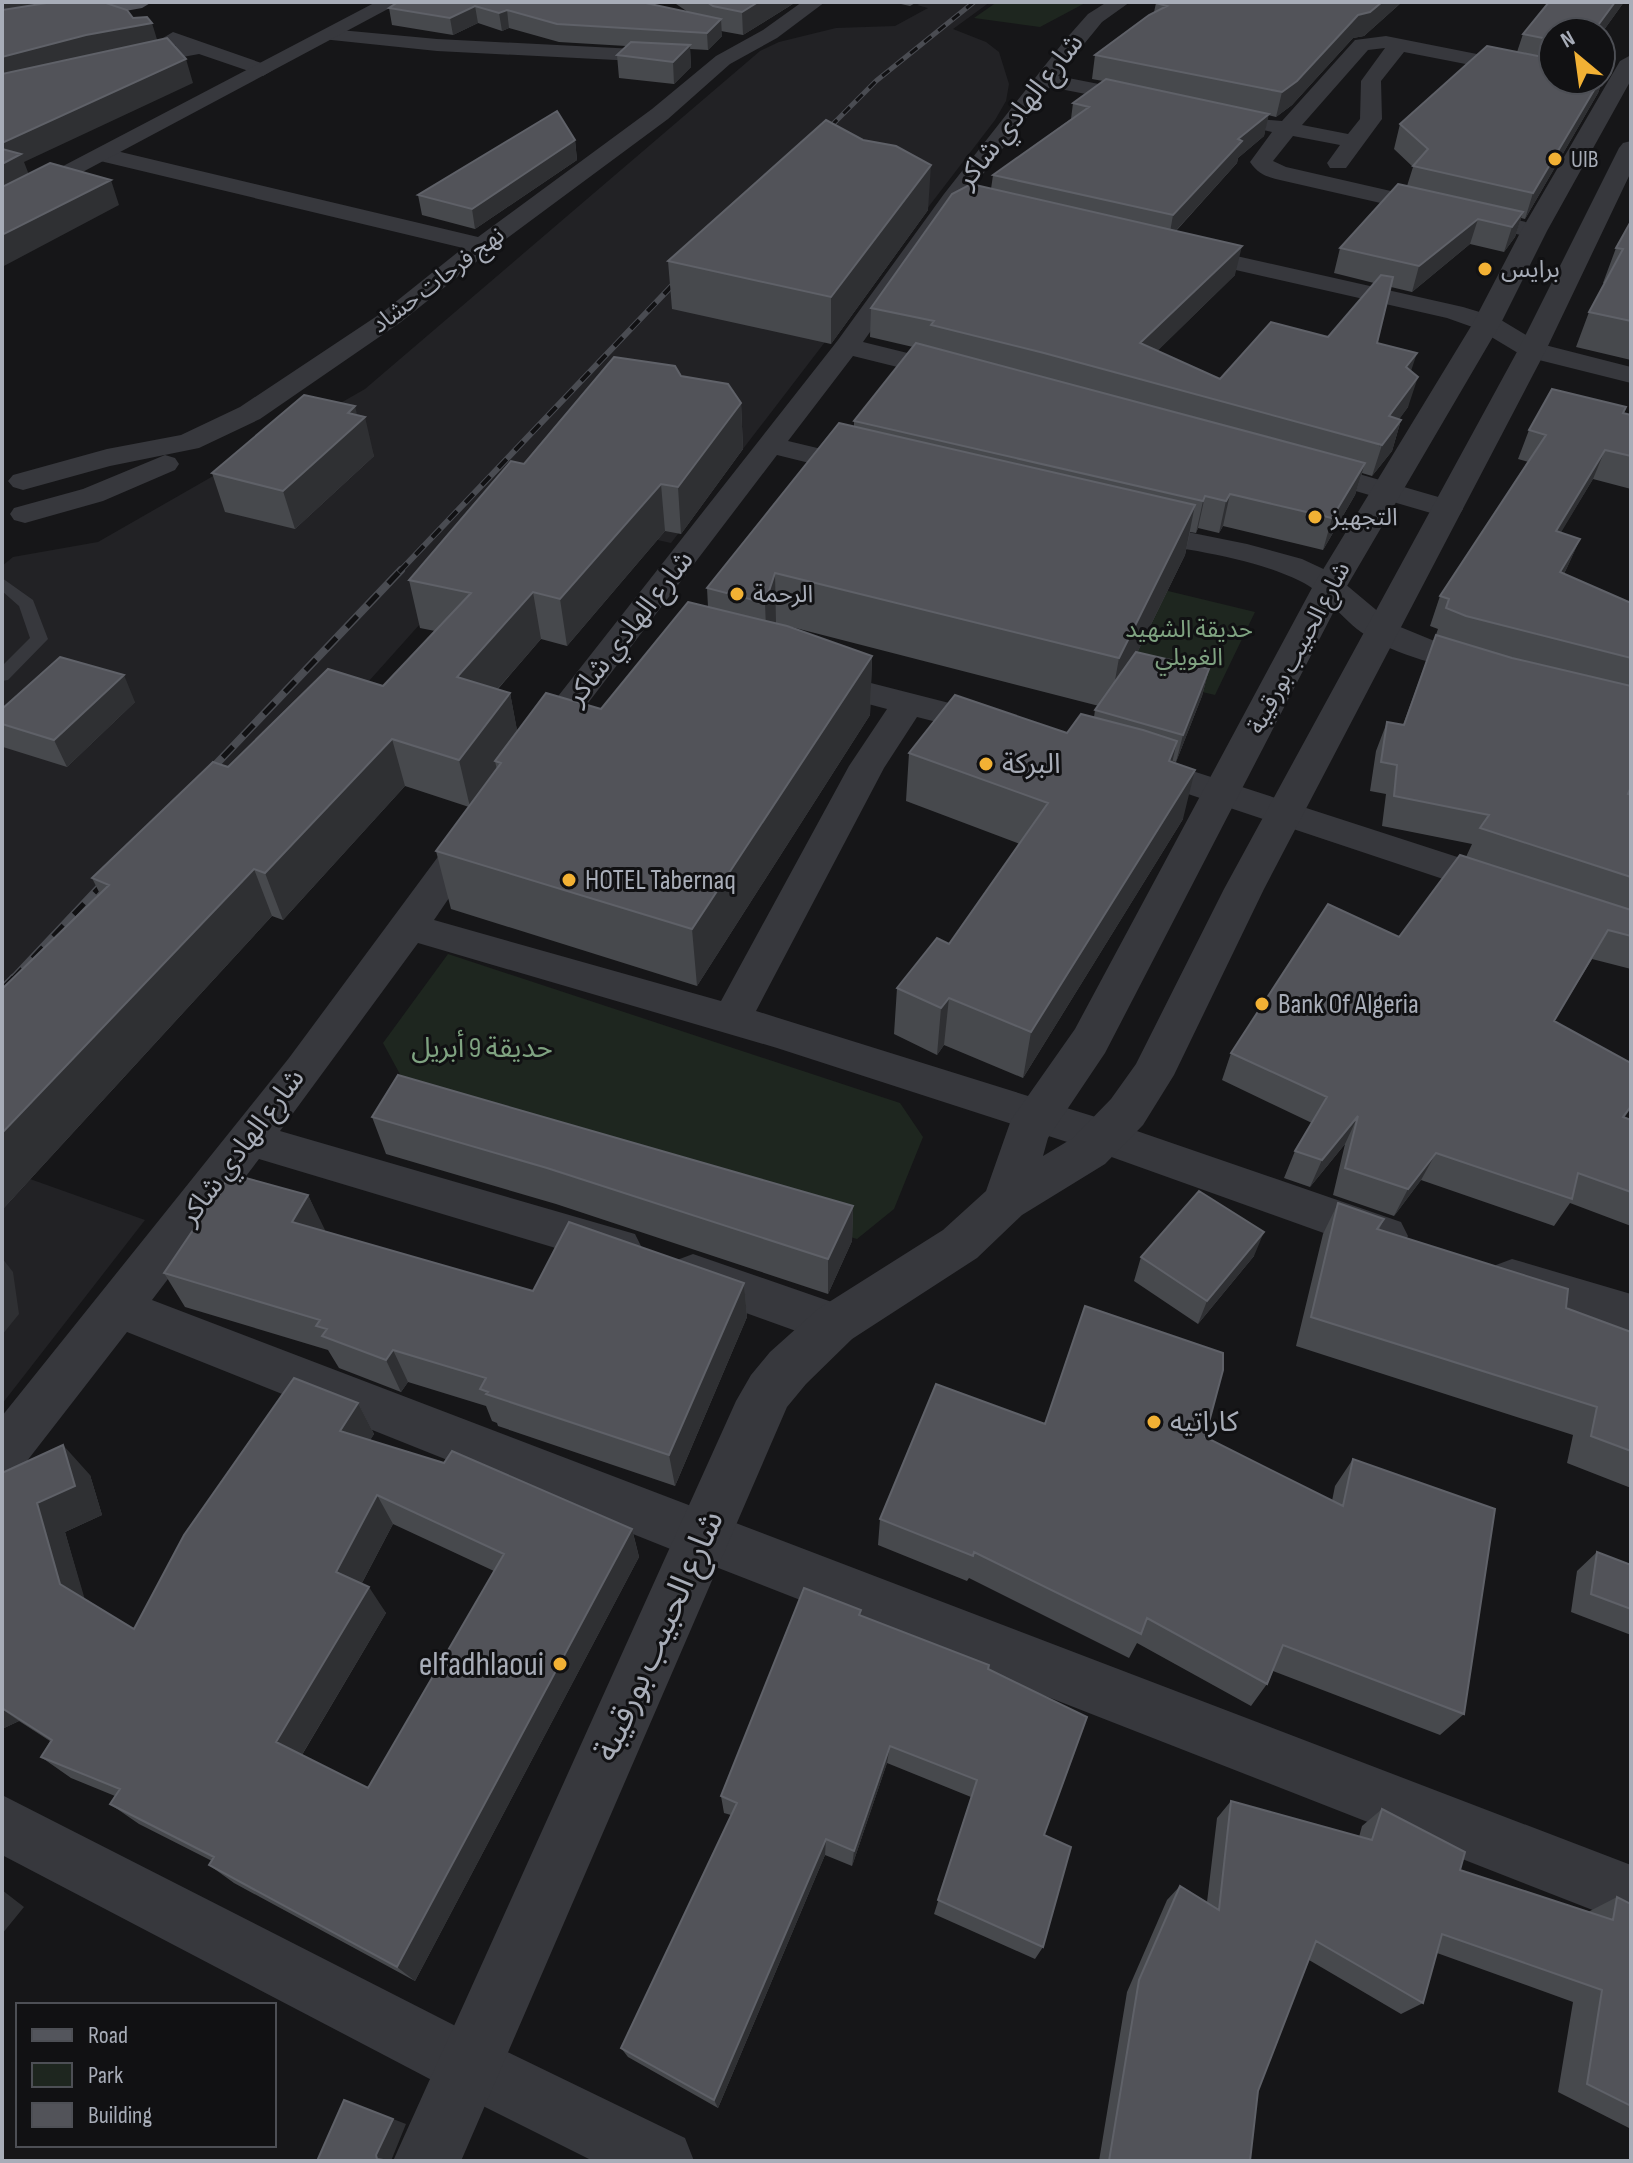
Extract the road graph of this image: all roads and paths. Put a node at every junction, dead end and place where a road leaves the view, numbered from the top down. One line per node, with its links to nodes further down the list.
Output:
1 (142, 2): 5 (main road)
2 (391, 2): 7 (street)
3 (815, 2): 10 (street, نهج فرحات حشاد)
4 (1120, 2): 14 (street, شارع الهادي شاكر)
5 (95, 10): 6 (main road); 9 (street)
6 (2, 27)
7 (329, 35): 10 (street); 12 (street)
8 (1400, 44): 13 (street); 18 (street); 19 (street)
9 (198, 48): 11 (street); 12 (street)
10 (723, 60): 26 (street, نهج فرحات حشاد)
11 (107, 65)
12 (263, 70): 20 (street)
13 (1537, 72)
14 (1046, 80): 16 (street); 28 (street, شارع الهادي شاكر)
15 (1603, 96): 24 (street, شارع الحبيب بورقيبة)
16 (1167, 104)
17 (1242, 119): 18 (street)
18 (1287, 128): 19 (street); 22 (street)
19 (1355, 142): 22 (street)
20 (104, 155): 23 (street); 26 (street)
21 (1626, 168): 29 (street, شارع الحبيب بورقيبة)
22 (1322, 183): 24 (street)
23 (2, 208)
24 (1534, 231): 27 (street, شارع الحبيب بورقيبة)
25 (1152, 244): 27 (street)
26 (482, 245): 32 (street, نهج فرحات حشاد)
27 (1487, 323): 29 (street); 37 (street, شارع الحبيب بورقيبة)
28 (847, 346): 31 (street); 33 (street, شارع الهادي شاكر)
29 (1532, 350): 30 (street); 38 (street, شارع الحبيب بورقيبة)
30 (1631, 375)
31 (984, 381)
32 (189, 442): 36 (street, نهج فرحات حشاد); 39 (street)
33 (770, 445): 35 (street); 50 (street, شارع الهادي شاكر)
34 (1275, 460): 37 (street)
35 (892, 474)
36 (12, 479): 39 (street)
37 (1389, 491): 38 (street); 42 (street, شارع الحبيب بورقيبة)
38 (1448, 509): 43 (street, شارع الحبيب بورقيبة)
39 (14, 520)
40 (1108, 524): 42 (street)
41 (2, 583): 46 (lane)
42 (1330, 586): 43 (street); 51 (street, شارع الحبيب بورقيبة)
43 (1382, 631): 45 (street); 53 (street, شارع الحبيب بورقيبة)
44 (784, 672): 47 (street)
45 (1514, 674)
46 (2, 676)
47 (908, 704): 48 (street); 56 (street)
48 (1026, 733)
49 (1102, 754): 51 (street)
50 (521, 767)
51 (1221, 793): 53 (street); 57 (street, شارع الحبيب بورقيبة)
52 (495, 804): 55 (street, شارع الهادي شاكر)
53 (1286, 813): 54 (street); 58 (street, شارع الحبيب بورقيبة)
54 (1536, 897)
55 (410, 927): 56 (street); 59 (street, شارع الهادي شاكر)
56 (731, 1019): 57 (street)
57 (1040, 1116): 58 (street); 60 (street, شارع الحبيب بورقيبة)
58 (1102, 1136): 60 (street, شارع الحبيب بورقيبة); 61 (street)
59 (249, 1138): 63 (street, شارع الهادي شاكر); 65 (street)
60 (1006, 1201): 65 (street, شارع الحبيب بورقيبة)
61 (1421, 1248)
62 (1481, 1269): 64 (street)
63 (119, 1308): 66 (street, شارع الهادي شاكر); 67 (street)
64 (1631, 1315)
65 (835, 1324): 67 (street, شارع الحبيب بورقيبة)
66 (2, 1454)
67 (703, 1537): 69 (street); 70 (street, شارع الحبيب بورقيبة)
68 (2, 1824): 70 (street)
69 (1631, 1895)
70 (469, 2066): 71 (street, شارع الحبيب بورقيبة); 72 (street)
71 (427, 2161)
72 (662, 2161)

